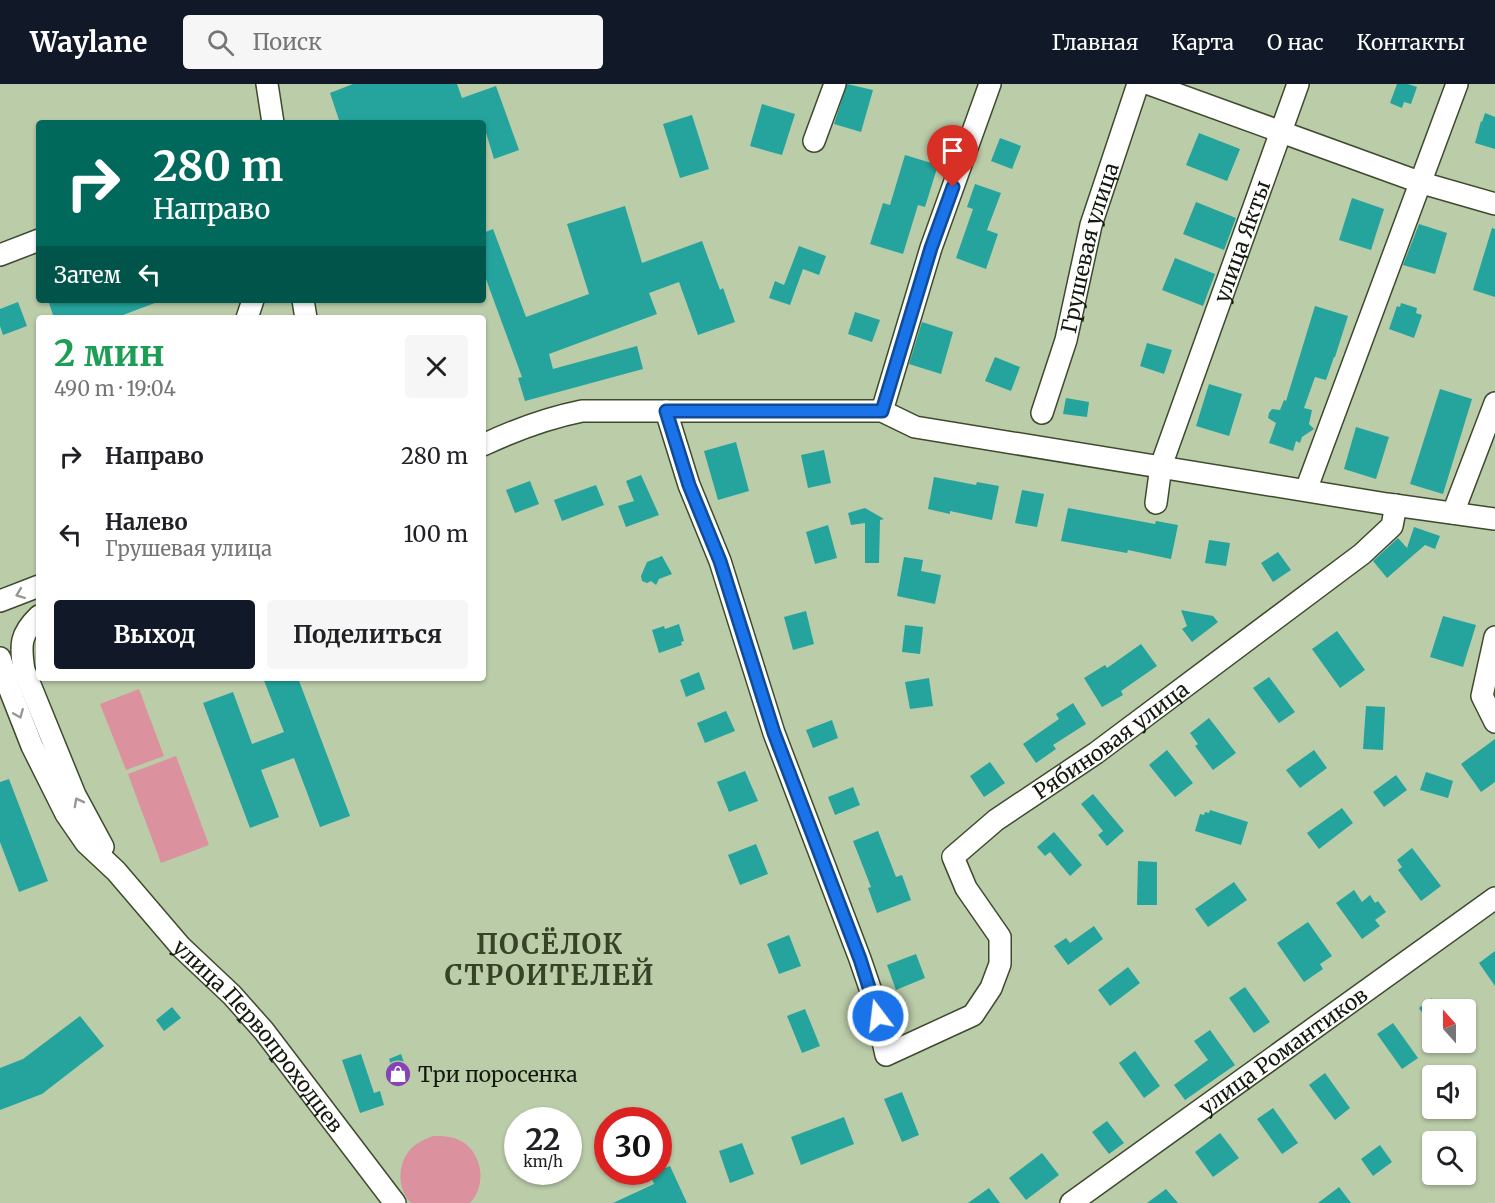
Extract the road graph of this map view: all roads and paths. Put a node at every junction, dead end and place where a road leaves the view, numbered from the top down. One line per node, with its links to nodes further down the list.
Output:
1 (267, 84): 8 (street)
2 (835, 84): 10 (street)
3 (990, 84): 17 (street)
4 (1138, 84): 18 (street, Грушевая улица)
5 (1149, 84): 9 (street)
6 (1298, 84): 9 (street, улица Якты)
7 (1457, 84): 11 (street)
8 (273, 120)
9 (1280, 131): 11 (street); 20 (street, улица Якты)
10 (814, 141)
11 (1422, 183): 12 (street); 21 (street)
12 (1495, 204)
13 (36, 241): 14 (street)
14 (0, 255)
15 (1495, 403): 24 (street)
16 (666, 411): 17 (street); 19 (street); 23 (street, Рябиновая улица)
17 (882, 411): 20 (street)
18 (1042, 413)
19 (486, 444)
20 (1161, 466): 21 (street); 22 (street)
21 (1306, 490): 23 (street)
22 (1156, 502)
23 (1396, 505): 24 (street)
24 (1453, 513): 25 (street)
25 (1495, 519)
26 (36, 587): 27 (street, one-way to 27)
27 (0, 601)
28 (36, 618): 32 (street, улица Первопроходцев, one-way to 28)
29 (1495, 637): 31 (street)
30 (0, 658): 32 (street, улица Первопроходцев, one-way to 32)
31 (1495, 722)
32 (116, 871): 34 (street, улица Первопроходцев)
33 (1495, 898): 35 (street, улица Романтиков)
34 (395, 1203)
35 (1071, 1203)

